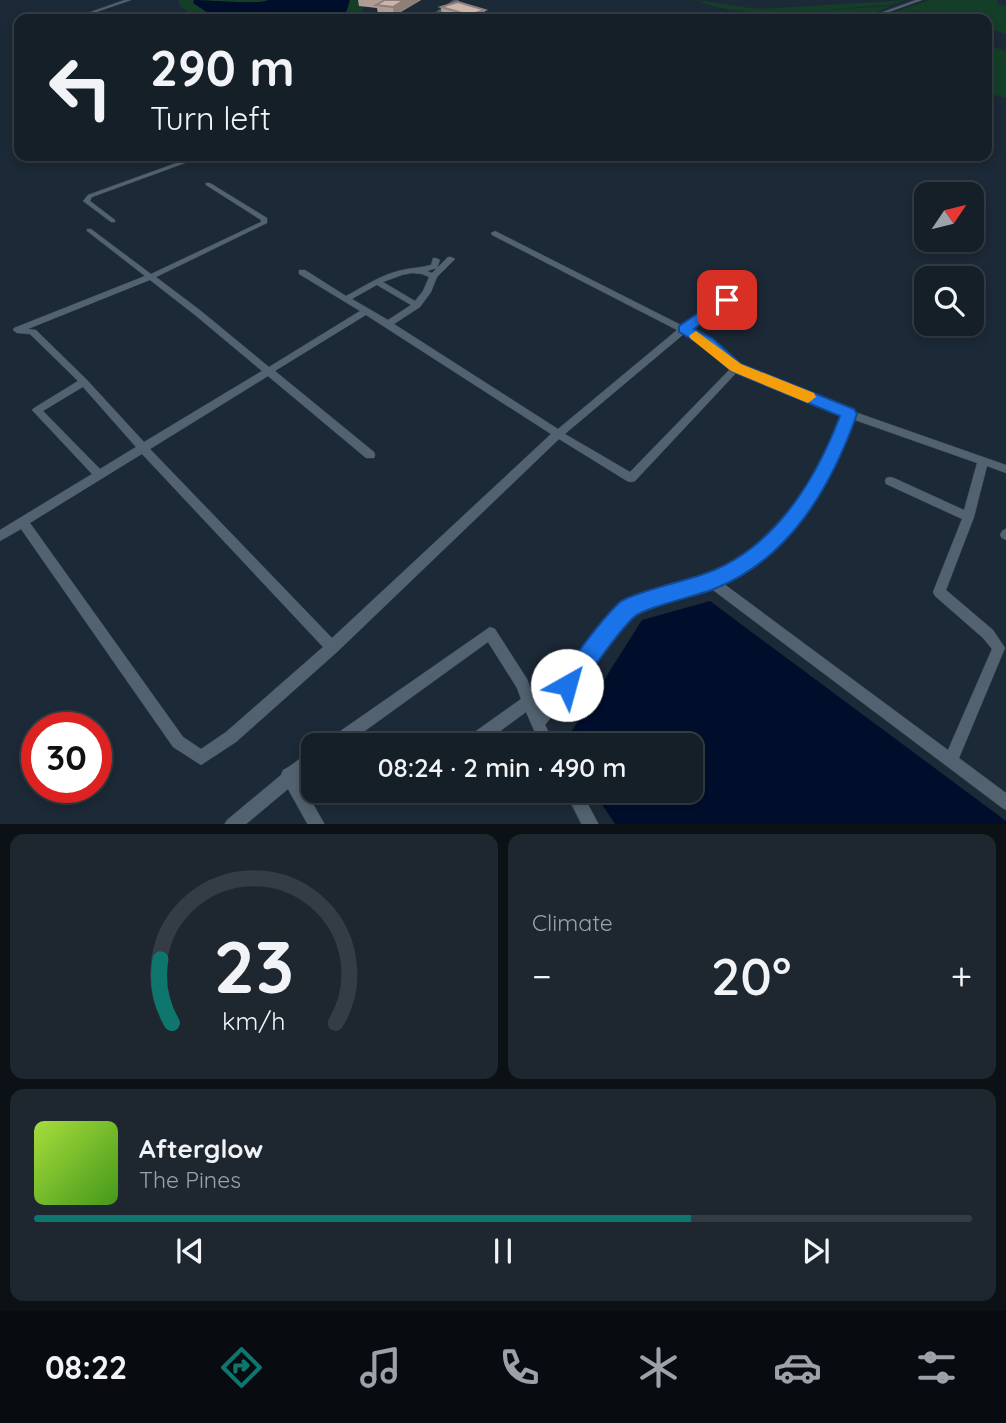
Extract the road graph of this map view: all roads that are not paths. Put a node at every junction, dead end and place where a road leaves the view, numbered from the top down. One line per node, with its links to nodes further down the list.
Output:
1 (129, 0): 4 (street)
2 (457, 0): 5 (street)
3 (920, 0): 6 (street)
4 (97, 14)
5 (436, 14)
6 (880, 14)
7 (187, 161): 9 (street)
8 (208, 184): 17 (street)
9 (113, 221)
10 (89, 230): 17 (street)
11 (495, 233): 24 (street)
12 (451, 259): 16 (street)
13 (436, 260): 14 (street)
14 (422, 270): 16 (street); 18 (street)
15 (302, 272): 19 (street)
16 (433, 276): 21 (street)
17 (150, 277): 26 (street); 27 (street)
18 (377, 282): 19 (street); 21 (street)
19 (346, 299): 22 (street)
20 (727, 300): 24 (street)
21 (417, 305): 23 (street)
22 (366, 312): 23 (street); 26 (street)
23 (388, 324): 29 (street)
24 (684, 329): 25 (street); 29 (street)
25 (736, 368): 28 (street); 29 (street)
26 (269, 372): 30 (street); 31 (street)
27 (85, 382): 30 (street); 34 (street)
28 (849, 414): 32 (street); 39 (street)
29 (558, 434): 40 (street)
30 (144, 449): 34 (street); 40 (street)
31 (370, 455)
32 (983, 461): 33 (street); 36 (street)
33 (1006, 469)
34 (99, 475): 37 (street)
35 (890, 481): 36 (street)
36 (968, 517): 46 (street)
37 (23, 522): 38 (street); 40 (street)
38 (0, 536)
39 (710, 581): 42 (street); 46 (street)
40 (332, 647)
41 (529, 702): 42 (street); 43 (street); 44 (street)
42 (537, 724): 45 (street)
43 (349, 733)
44 (485, 733)
45 (542, 733)
46 (950, 761): 49 (street)
47 (301, 766): 48 (street)
48 (288, 775): 51 (street); 52 (street)
49 (1006, 802)
50 (580, 803): 53 (street)
51 (232, 824)
52 (317, 824)
53 (591, 824)

